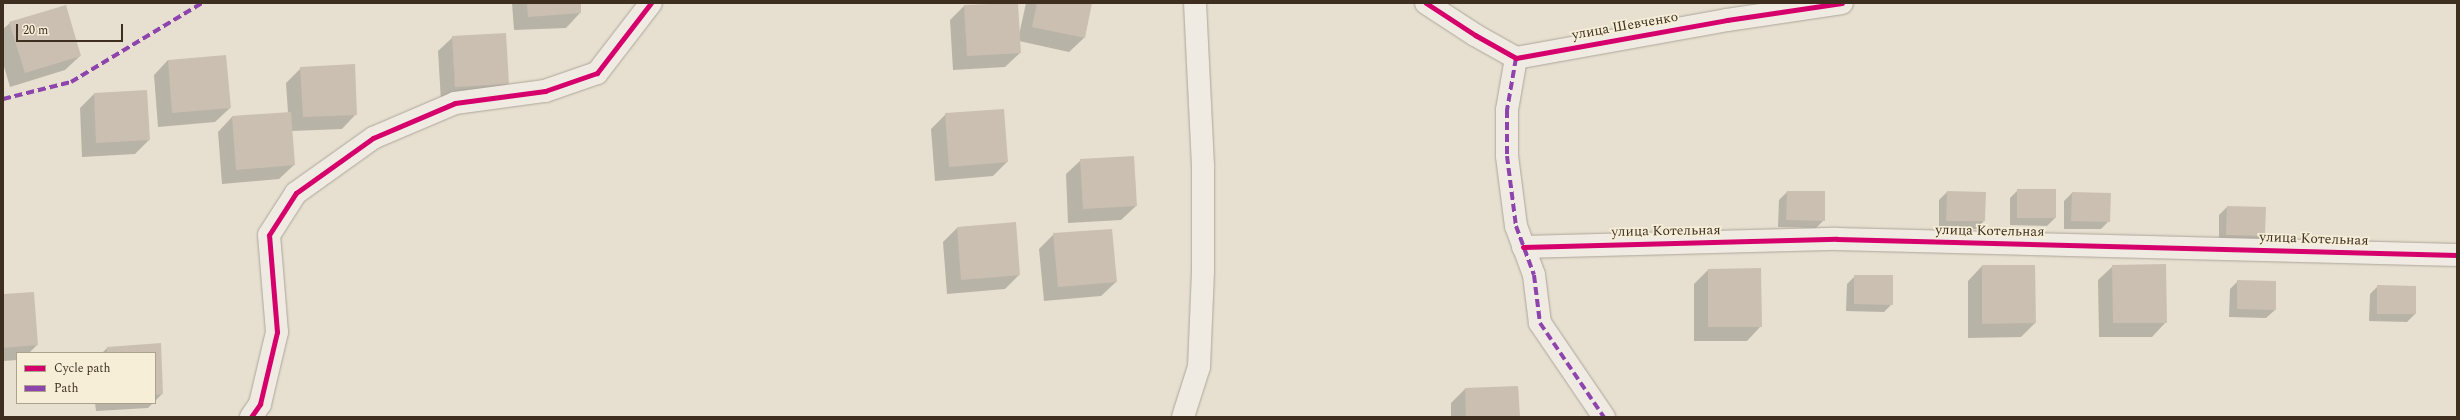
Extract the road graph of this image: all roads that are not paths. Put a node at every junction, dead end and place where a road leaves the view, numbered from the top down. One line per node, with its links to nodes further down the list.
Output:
1 (651, 3): 8 (street)
2 (1195, 3): 9 (street)
3 (1426, 3): 5 (street)
4 (1842, 3): 5 (street, улица Шевченко)
5 (1516, 58): 6 (street)
6 (1523, 247): 7 (street, улица Котельная); 10 (street)
7 (2457, 255)
8 (251, 417)
9 (1183, 417)
10 (1604, 417)

